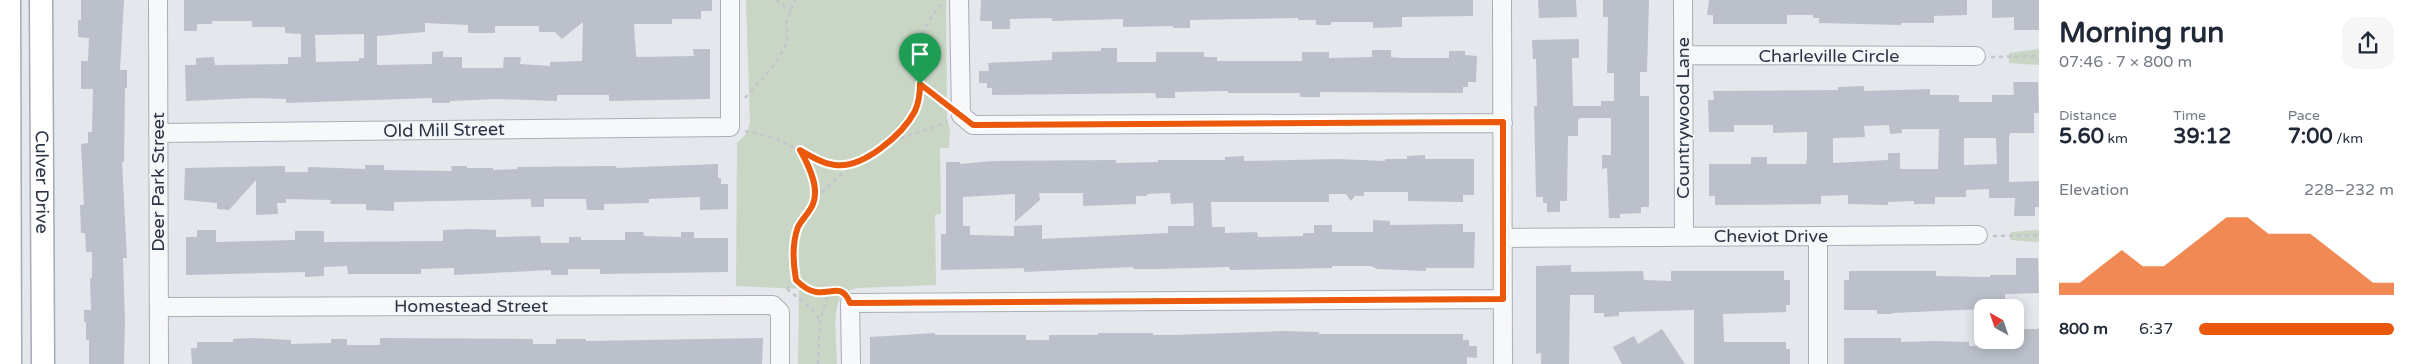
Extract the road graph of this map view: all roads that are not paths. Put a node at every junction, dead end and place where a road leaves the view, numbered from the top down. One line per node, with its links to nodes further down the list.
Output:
1 (9, 0): 18 (main road, Culver Drive)
2 (40, 0): 19 (main road, Culver Drive)
3 (158, 0): 11 (street, Deer Park Street)
4 (730, 0): 11 (street, Old Mill Street)
5 (959, 0): 10 (street)
6 (1502, 0): 10 (street)
7 (1683, 0): 8 (street, Countrywood Lane)
8 (1683, 55): 9 (street, Charleville Circle); 14 (street, Countrywood Lane)
9 (1976, 56)
10 (1503, 122): 15 (street)
11 (158, 133): 17 (street, Deer Park Street)
12 (1978, 235): 13 (street, Cheviot Drive)
13 (1818, 236): 14 (street, Cheviot Drive); 24 (street)
14 (1684, 237): 15 (street, Cheviot Drive)
15 (1503, 238): 16 (street)
16 (1503, 299): 22 (street); 23 (street)
17 (159, 307): 20 (street, Deer Park Street); 21 (street, Homestead Street)
18 (10, 364)
19 (43, 364)
20 (159, 364)
21 (780, 364)
22 (851, 364)
23 (1503, 364)
24 (1818, 364)

